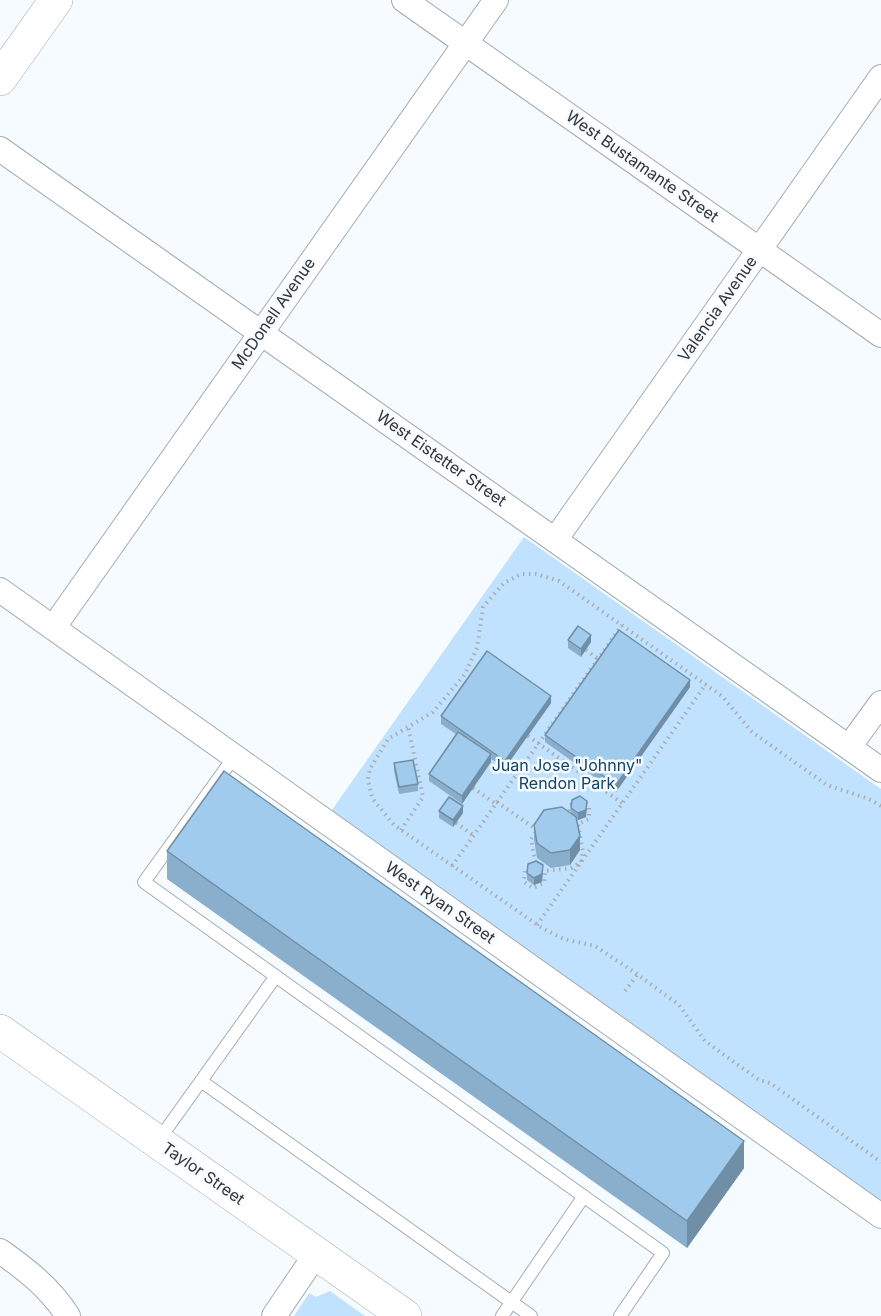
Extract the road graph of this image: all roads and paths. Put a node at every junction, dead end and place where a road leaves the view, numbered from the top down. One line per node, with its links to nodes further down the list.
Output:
1 (56, 0): 6 (street)
2 (404, 0): 4 (street, West Bustamante Street)
3 (496, 0): 4 (street, McDonell Avenue)
4 (465, 43): 8 (street, West Bustamante Street); 9 (street, McDonell Avenue)
5 (881, 77): 8 (street, Valencia Avenue)
6 (0, 79)
7 (0, 150): 9 (street, West Eistetter Street)
8 (760, 250): 10 (street, West Bustamante Street); 11 (street, Valencia Avenue)
9 (261, 333): 11 (street, West Eistetter Street); 14 (street, McDonell Avenue)
10 (881, 335)
11 (555, 540): 22 (street, West Eistetter Street)
12 (0, 591): 14 (street, West Ryan Street)
13 (622, 625): 16 (path); 17 (path); 19 (path)
14 (53, 628): 23 (street, West Ryan Street)
15 (586, 650): 16 (path)
16 (598, 659): 21 (path)
17 (706, 684): 27 (path); 28 (path)
18 (881, 703): 22 (street)
19 (408, 726): 32 (path); 32 (path)
20 (528, 736): 21 (path)
21 (538, 743): 26 (path); 27 (path)
22 (849, 747): 24 (street, West Eistetter Street)
23 (234, 757): 41 (lane); 48 (street, West Ryan Street)
24 (881, 770)
25 (473, 788): 26 (path)
26 (496, 803): 33 (path); 34 (path)
27 (622, 803): 35 (path)
28 (881, 806)
29 (569, 818): 31 (path); 31 (path); 33 (path)
30 (456, 823): 34 (path)
31 (578, 824): 35 (path)
32 (401, 830): 37 (path)
33 (537, 830): 36 (path)
34 (473, 835): 37 (path)
35 (581, 862): 38 (path); 39 (path)
36 (536, 865): 38 (path); 38 (path)
37 (452, 866): 39 (path)
38 (545, 871)
39 (537, 925): 40 (path)
40 (637, 974): 42 (path); 46 (path)
41 (276, 976): 44 (lane); 47 (lane)
42 (626, 991)
43 (0, 1031): 45 (street, Taylor Street)
44 (201, 1081): 45 (lane); 51 (lane)
45 (158, 1142): 50 (street, Taylor Street)
46 (881, 1162)
47 (584, 1196): 51 (lane); 57 (lane)
48 (881, 1216)
49 (0, 1251): 52 (street)
50 (316, 1254): 53 (street); 54 (street, Taylor Street)
51 (512, 1302): 55 (lane); 56 (lane)
52 (68, 1316)
53 (274, 1316)
54 (405, 1316)
55 (502, 1316)
56 (531, 1316)
57 (620, 1316)

